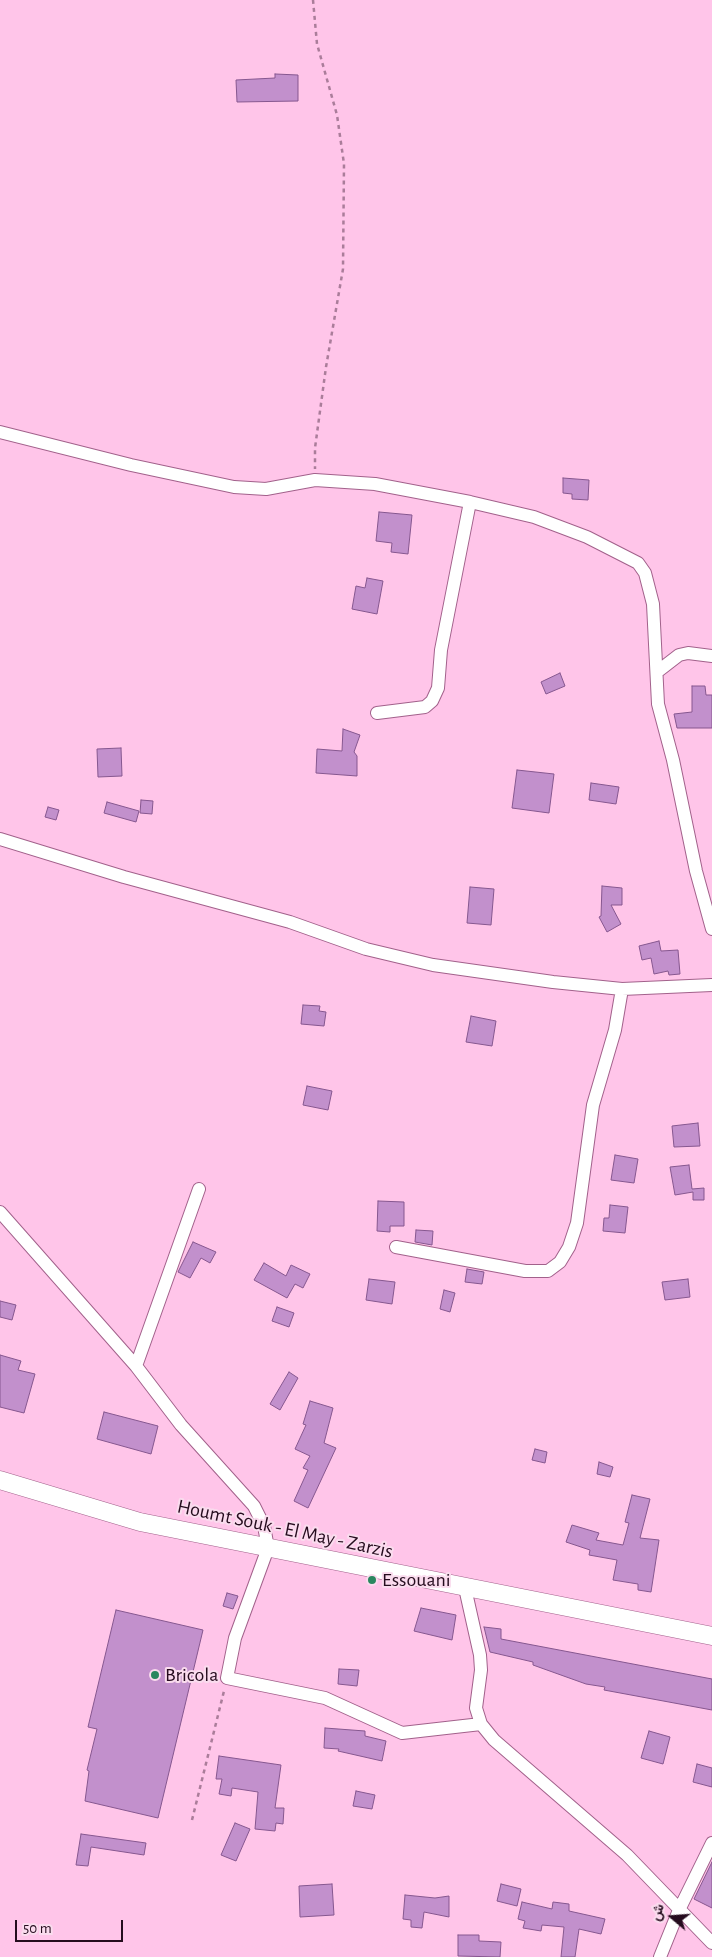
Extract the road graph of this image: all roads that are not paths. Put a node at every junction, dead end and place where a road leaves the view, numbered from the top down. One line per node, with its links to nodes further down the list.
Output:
1 (0, 432): 2 (street)
2 (470, 502): 4 (street); 5 (street)
3 (712, 656): 4 (street)
4 (657, 672): 7 (street)
5 (377, 713)
6 (0, 839): 9 (street)
7 (712, 929)
8 (712, 985): 9 (street)
9 (622, 988): 12 (street)
10 (199, 1189): 13 (street)
11 (0, 1212): 13 (street)
12 (396, 1247)
13 (136, 1366): 15 (street)
14 (0, 1480): 15 (main road, Houmt Souk - El May - Zarzis)
15 (268, 1548): 16 (main road, Houmt Souk - El May - Zarzis); 18 (street)
16 (465, 1588): 17 (main road, Houmt Souk - El May - Zarzis); 18 (street)
17 (712, 1636)
18 (482, 1724): 20 (street)
19 (712, 1843): 20 (street)
20 (679, 1910): 21 (street); 22 (street)
21 (712, 1943)
22 (660, 1957)

